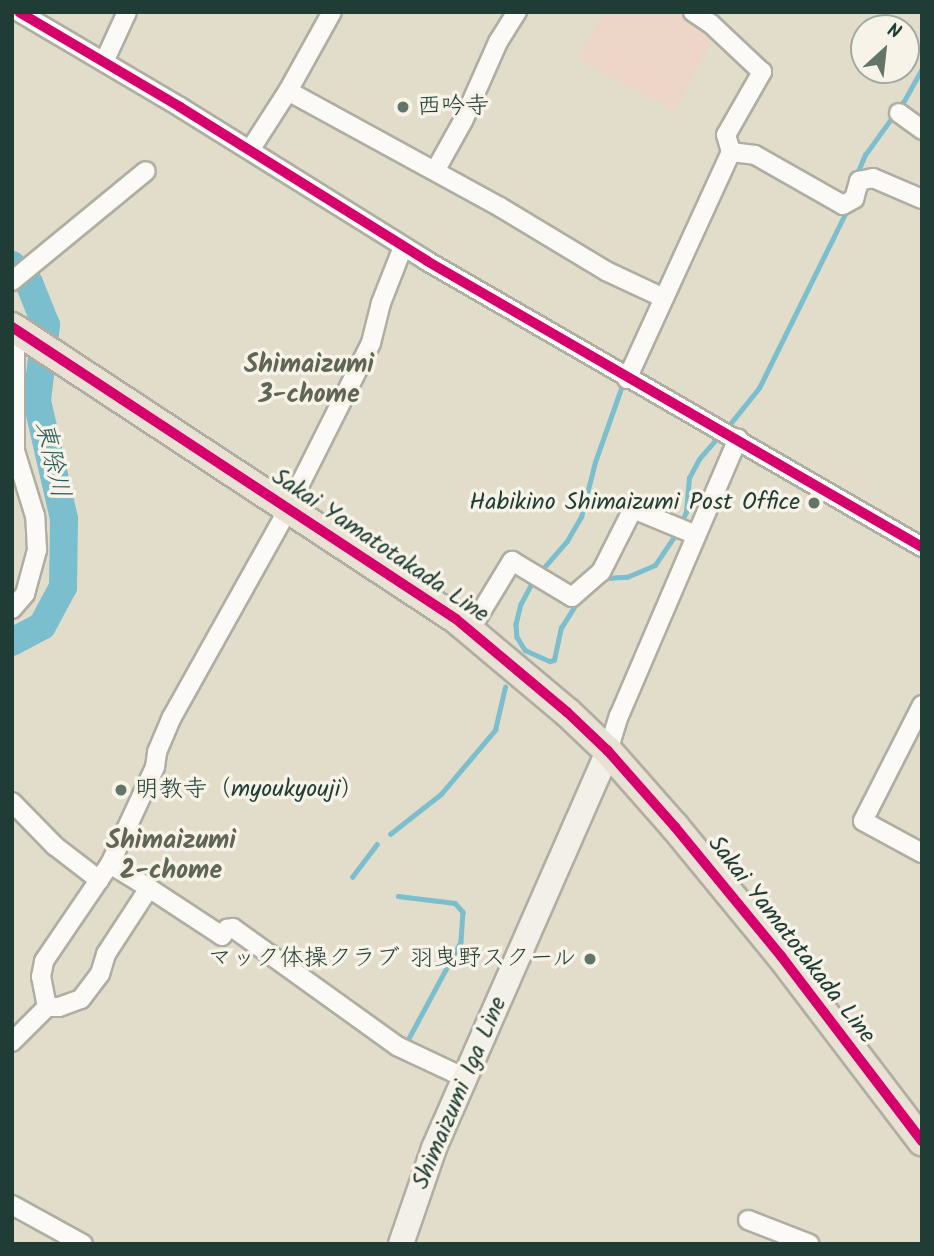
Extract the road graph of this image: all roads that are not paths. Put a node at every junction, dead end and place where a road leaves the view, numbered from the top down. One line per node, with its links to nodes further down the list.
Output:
1 (19, 12): 6 (street)
2 (127, 12): 6 (street)
3 (332, 12): 7 (street)
4 (517, 12): 13 (street)
5 (693, 12): 11 (street)
6 (104, 62): 10 (street)
7 (288, 92): 10 (street); 13 (street)
8 (899, 113): 9 (street)
9 (922, 130)
10 (250, 150): 15 (street)
11 (731, 152): 14 (street); 17 (street)
12 (146, 171): 16 (street)
13 (435, 172): 17 (street)
14 (922, 199)
15 (403, 247): 19 (street); 21 (street)
16 (12, 281)
17 (664, 298): 19 (street)
18 (18, 330): 21 (main road, Sakai Yamatotakada Line); 24 (street)
19 (627, 379): 20 (street)
20 (737, 438): 22 (street); 23 (street)
21 (289, 508): 25 (main road, Sakai Yamatotakada Line); 30 (street)
22 (696, 535): 25 (street); 27 (street)
23 (922, 547)
24 (12, 609)
25 (470, 630): 27 (main road, Sakai Yamatotakada Line)
26 (922, 705): 29 (street)
27 (608, 751): 35 (main road, Shimaizumi Iga Line); 36 (main road, Sakai Yamatotakada Line)
28 (12, 802): 31 (street)
29 (922, 853)
30 (110, 864): 31 (street); 32 (street)
31 (99, 880): 33 (street)
32 (149, 888): 33 (street); 35 (street)
33 (47, 1007): 34 (street)
34 (12, 1042)
35 (465, 1078): 39 (main road, Shimaizumi Iga Line)
36 (922, 1140)
37 (12, 1205): 40 (street)
38 (748, 1220): 41 (street)
39 (408, 1241)
40 (83, 1244)
41 (810, 1244)

